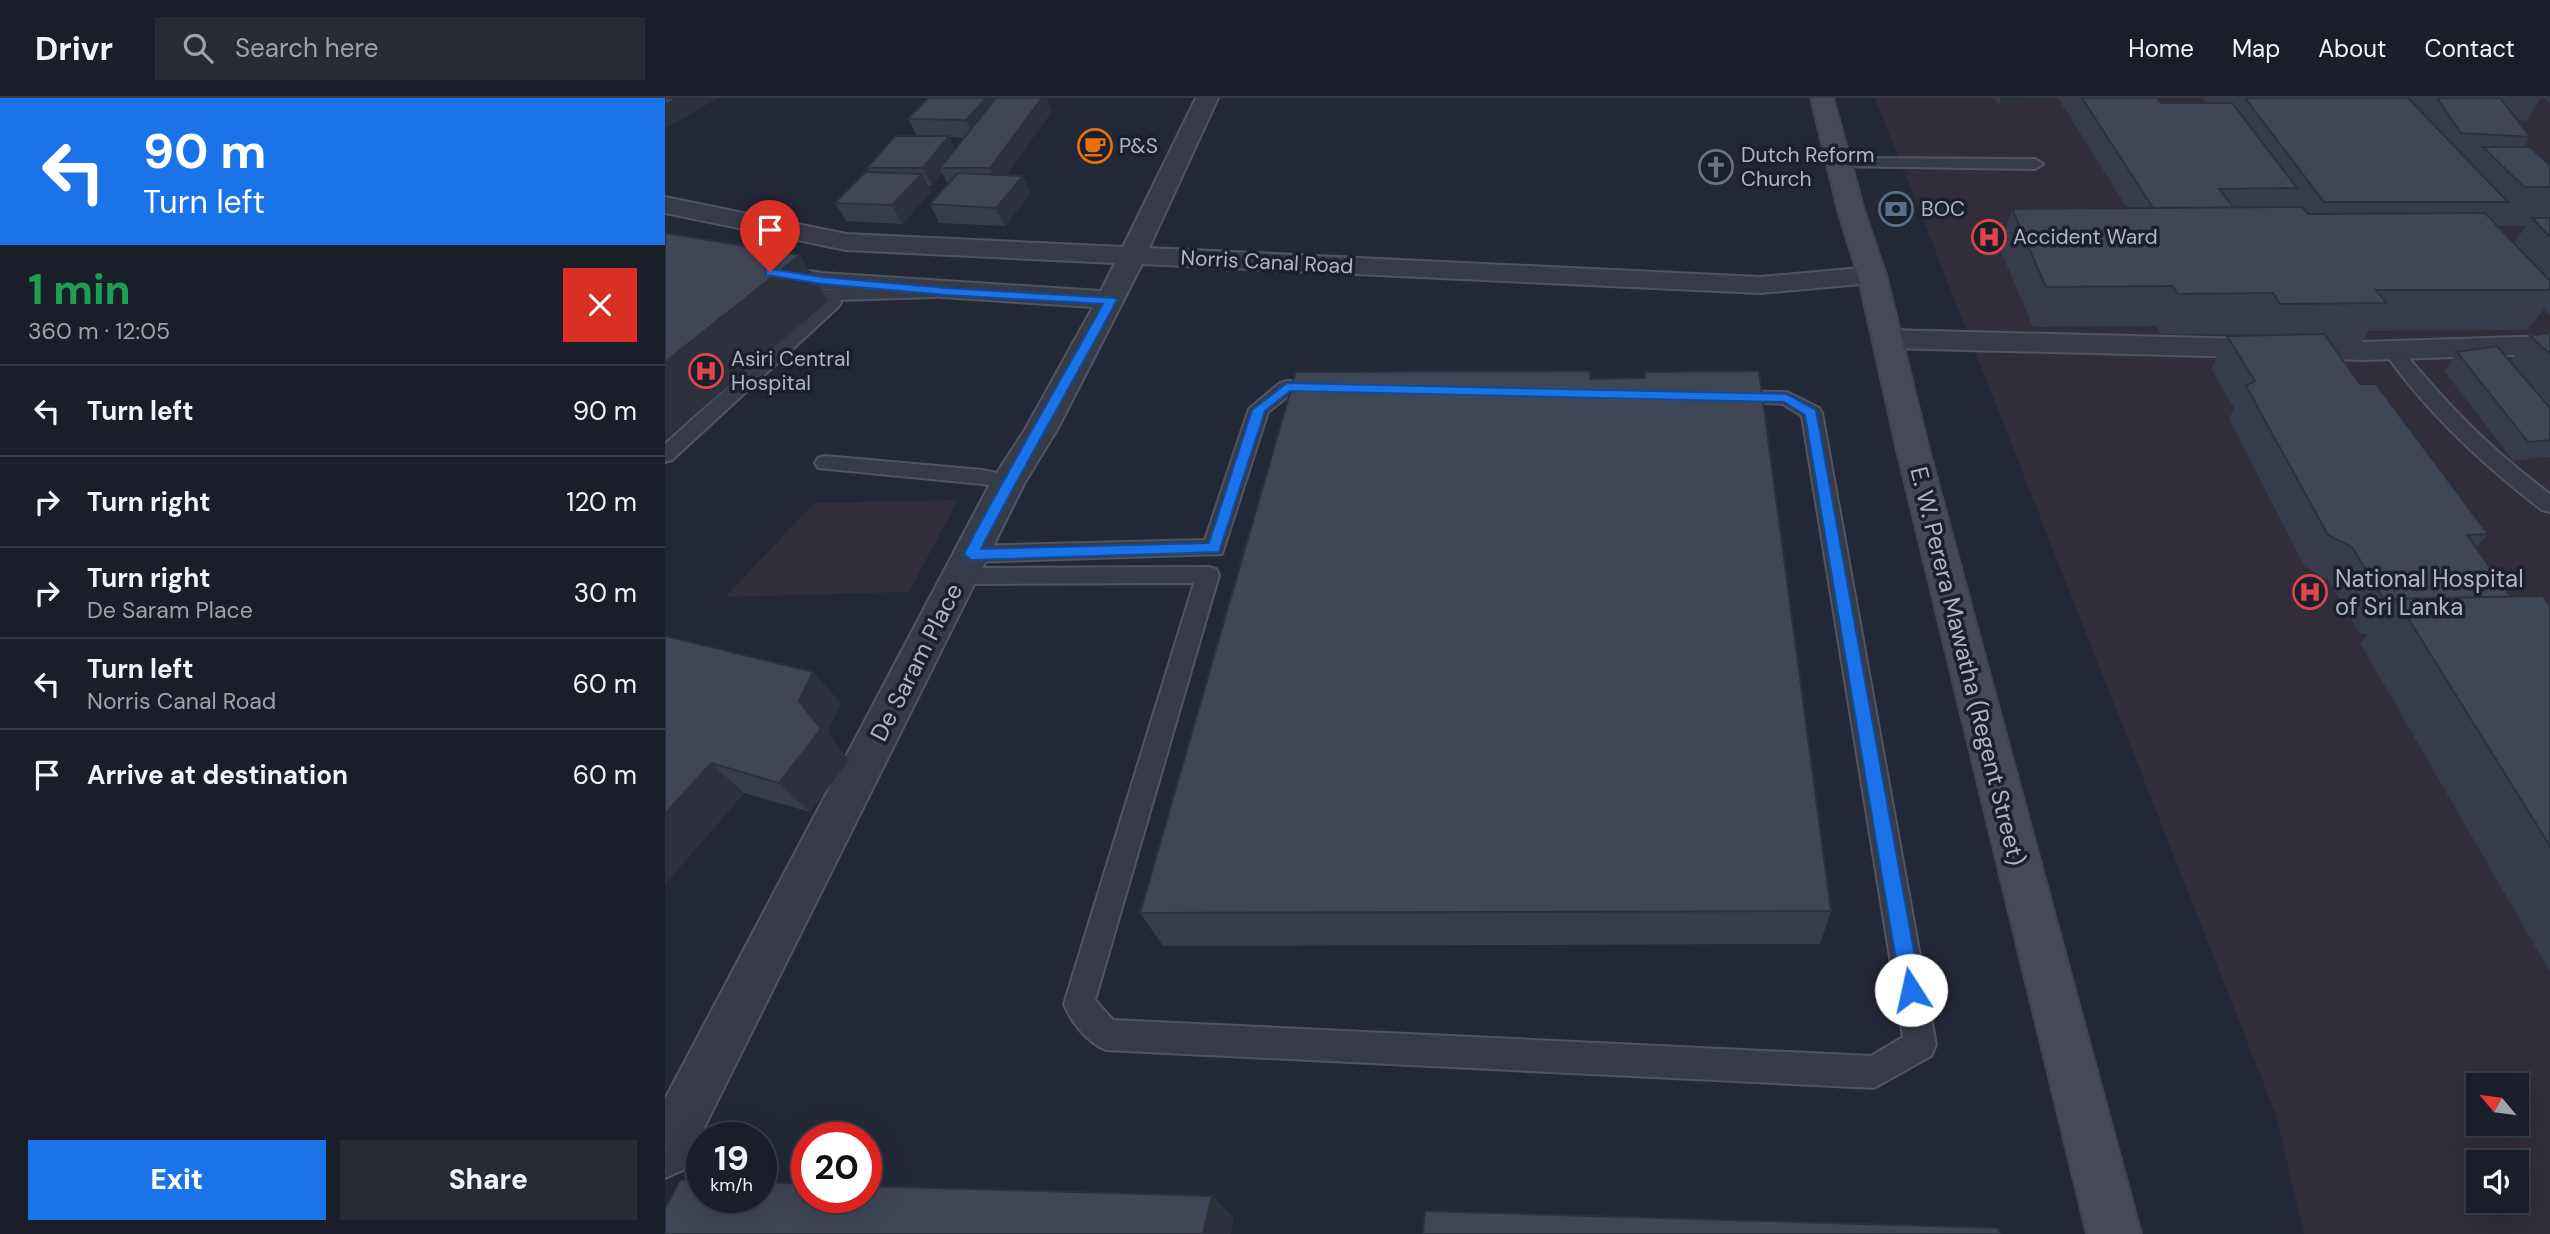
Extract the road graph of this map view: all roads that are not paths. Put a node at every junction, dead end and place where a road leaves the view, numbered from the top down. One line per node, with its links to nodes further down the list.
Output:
1 (1206, 98): 7 (street, De Saram Place)
2 (1822, 98): 3 (main road, E. W. Perera Mawatha (Regent Street))
3 (1840, 163): 4 (lane); 9 (main road, E. W. Perera Mawatha (Regent Street))
4 (2035, 164)
5 (665, 205): 7 (street, Norris Canal Road)
6 (665, 256): 10 (street)
7 (1131, 256): 9 (street, Norris Canal Road); 12 (street, De Saram Place)
8 (665, 267): 11 (lane)
9 (1872, 275): 13 (main road, E. W. Perera Mawatha (Regent Street))
10 (946, 291): 11 (lane); 12 (street)
11 (827, 295): 18 (lane)
12 (1111, 300): 20 (street, De Saram Place)
13 (1889, 339): 15 (street); 24 (main road, E. W. Perera Mawatha (Regent Street))
14 (2550, 345): 15 (street)
15 (2392, 350): 21 (lane)
16 (1342, 388): 22 (lane)
17 (1704, 396): 22 (lane)
18 (665, 454)
19 (825, 463): 20 (lane)
20 (1008, 482): 22 (street, De Saram Place)
21 (2550, 505)
22 (965, 565): 23 (street, De Saram Place)
23 (665, 1152)
24 (2114, 1234)

